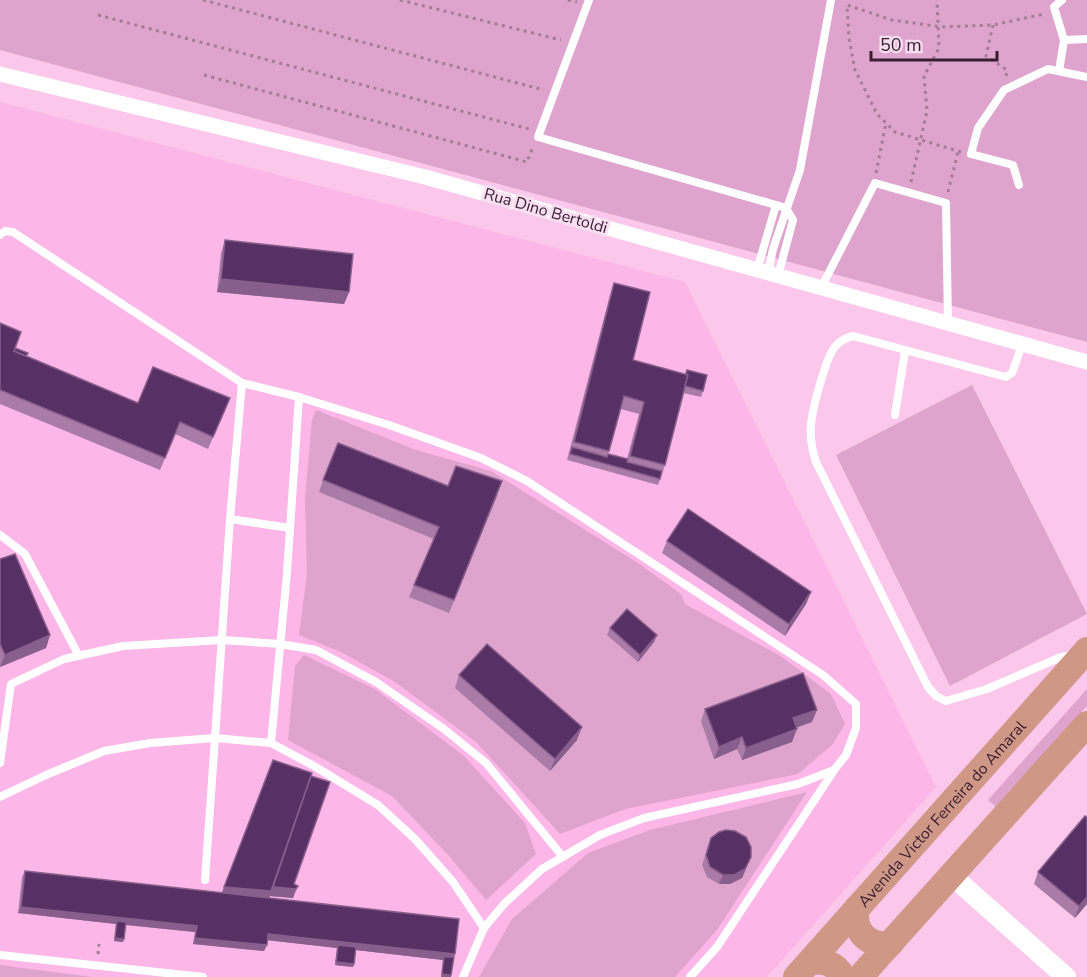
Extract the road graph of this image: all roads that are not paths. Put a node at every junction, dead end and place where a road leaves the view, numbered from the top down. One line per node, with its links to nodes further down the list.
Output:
1 (589, 0): 10 (lane)
2 (831, 0): 11 (lane)
3 (1062, 0): 5 (lane)
4 (1087, 39): 5 (lane)
5 (1064, 40): 6 (lane)
6 (1059, 71): 8 (lane); 9 (lane)
7 (0, 74): 13 (street, Rua Dino Bertoldi)
8 (1087, 76)
9 (1019, 185)
10 (776, 205): 11 (lane); 13 (lane)
11 (786, 208): 13 (lane)
12 (0, 235): 19 (lane)
13 (768, 273): 14 (street, Rua Dino Bertoldi)
14 (820, 288): 15 (street, Rua Dino Bertoldi); 15 (lane)
15 (948, 324): 16 (street, Rua Dino Bertoldi)
16 (1022, 345): 17 (lane); 18 (street, Rua Dino Bertoldi)
17 (905, 351): 21 (lane); 27 (lane)
18 (1087, 362)
19 (243, 383): 20 (lane); 22 (lane)
20 (299, 397): 23 (lane); 33 (lane)
21 (895, 415)
22 (230, 519): 23 (lane); 25 (lane)
23 (290, 528): 26 (lane)
24 (0, 535): 28 (lane)
25 (222, 640): 26 (lane); 28 (lane); 30 (lane)
26 (280, 644): 31 (lane); 35 (lane)
27 (1085, 652): 38 (highway, Avenida Victor Ferreira do Amaral)
28 (79, 656): 32 (lane)
29 (1087, 724): 36 (highway)
30 (215, 738): 31 (lane); 34 (lane); 37 (lane)
31 (271, 743): 39 (lane)
32 (0, 763)
33 (834, 770): 35 (lane); 46 (lane)
34 (0, 797)
35 (563, 857): 39 (lane)
36 (951, 875): 40 (highway); 49 (street)
37 (205, 880)
38 (857, 908): 40 (highway); 42 (highway, Avenida Victor Ferreira do Amaral)
39 (484, 927): 45 (lane)
40 (891, 943): 48 (highway)
41 (0, 955): 43 (lane)
42 (802, 970): 47 (highway)
43 (191, 976): 44 (lane)
44 (203, 977)
45 (463, 977)
46 (690, 977)
47 (843, 977)
48 (860, 977)
49 (1066, 977)

